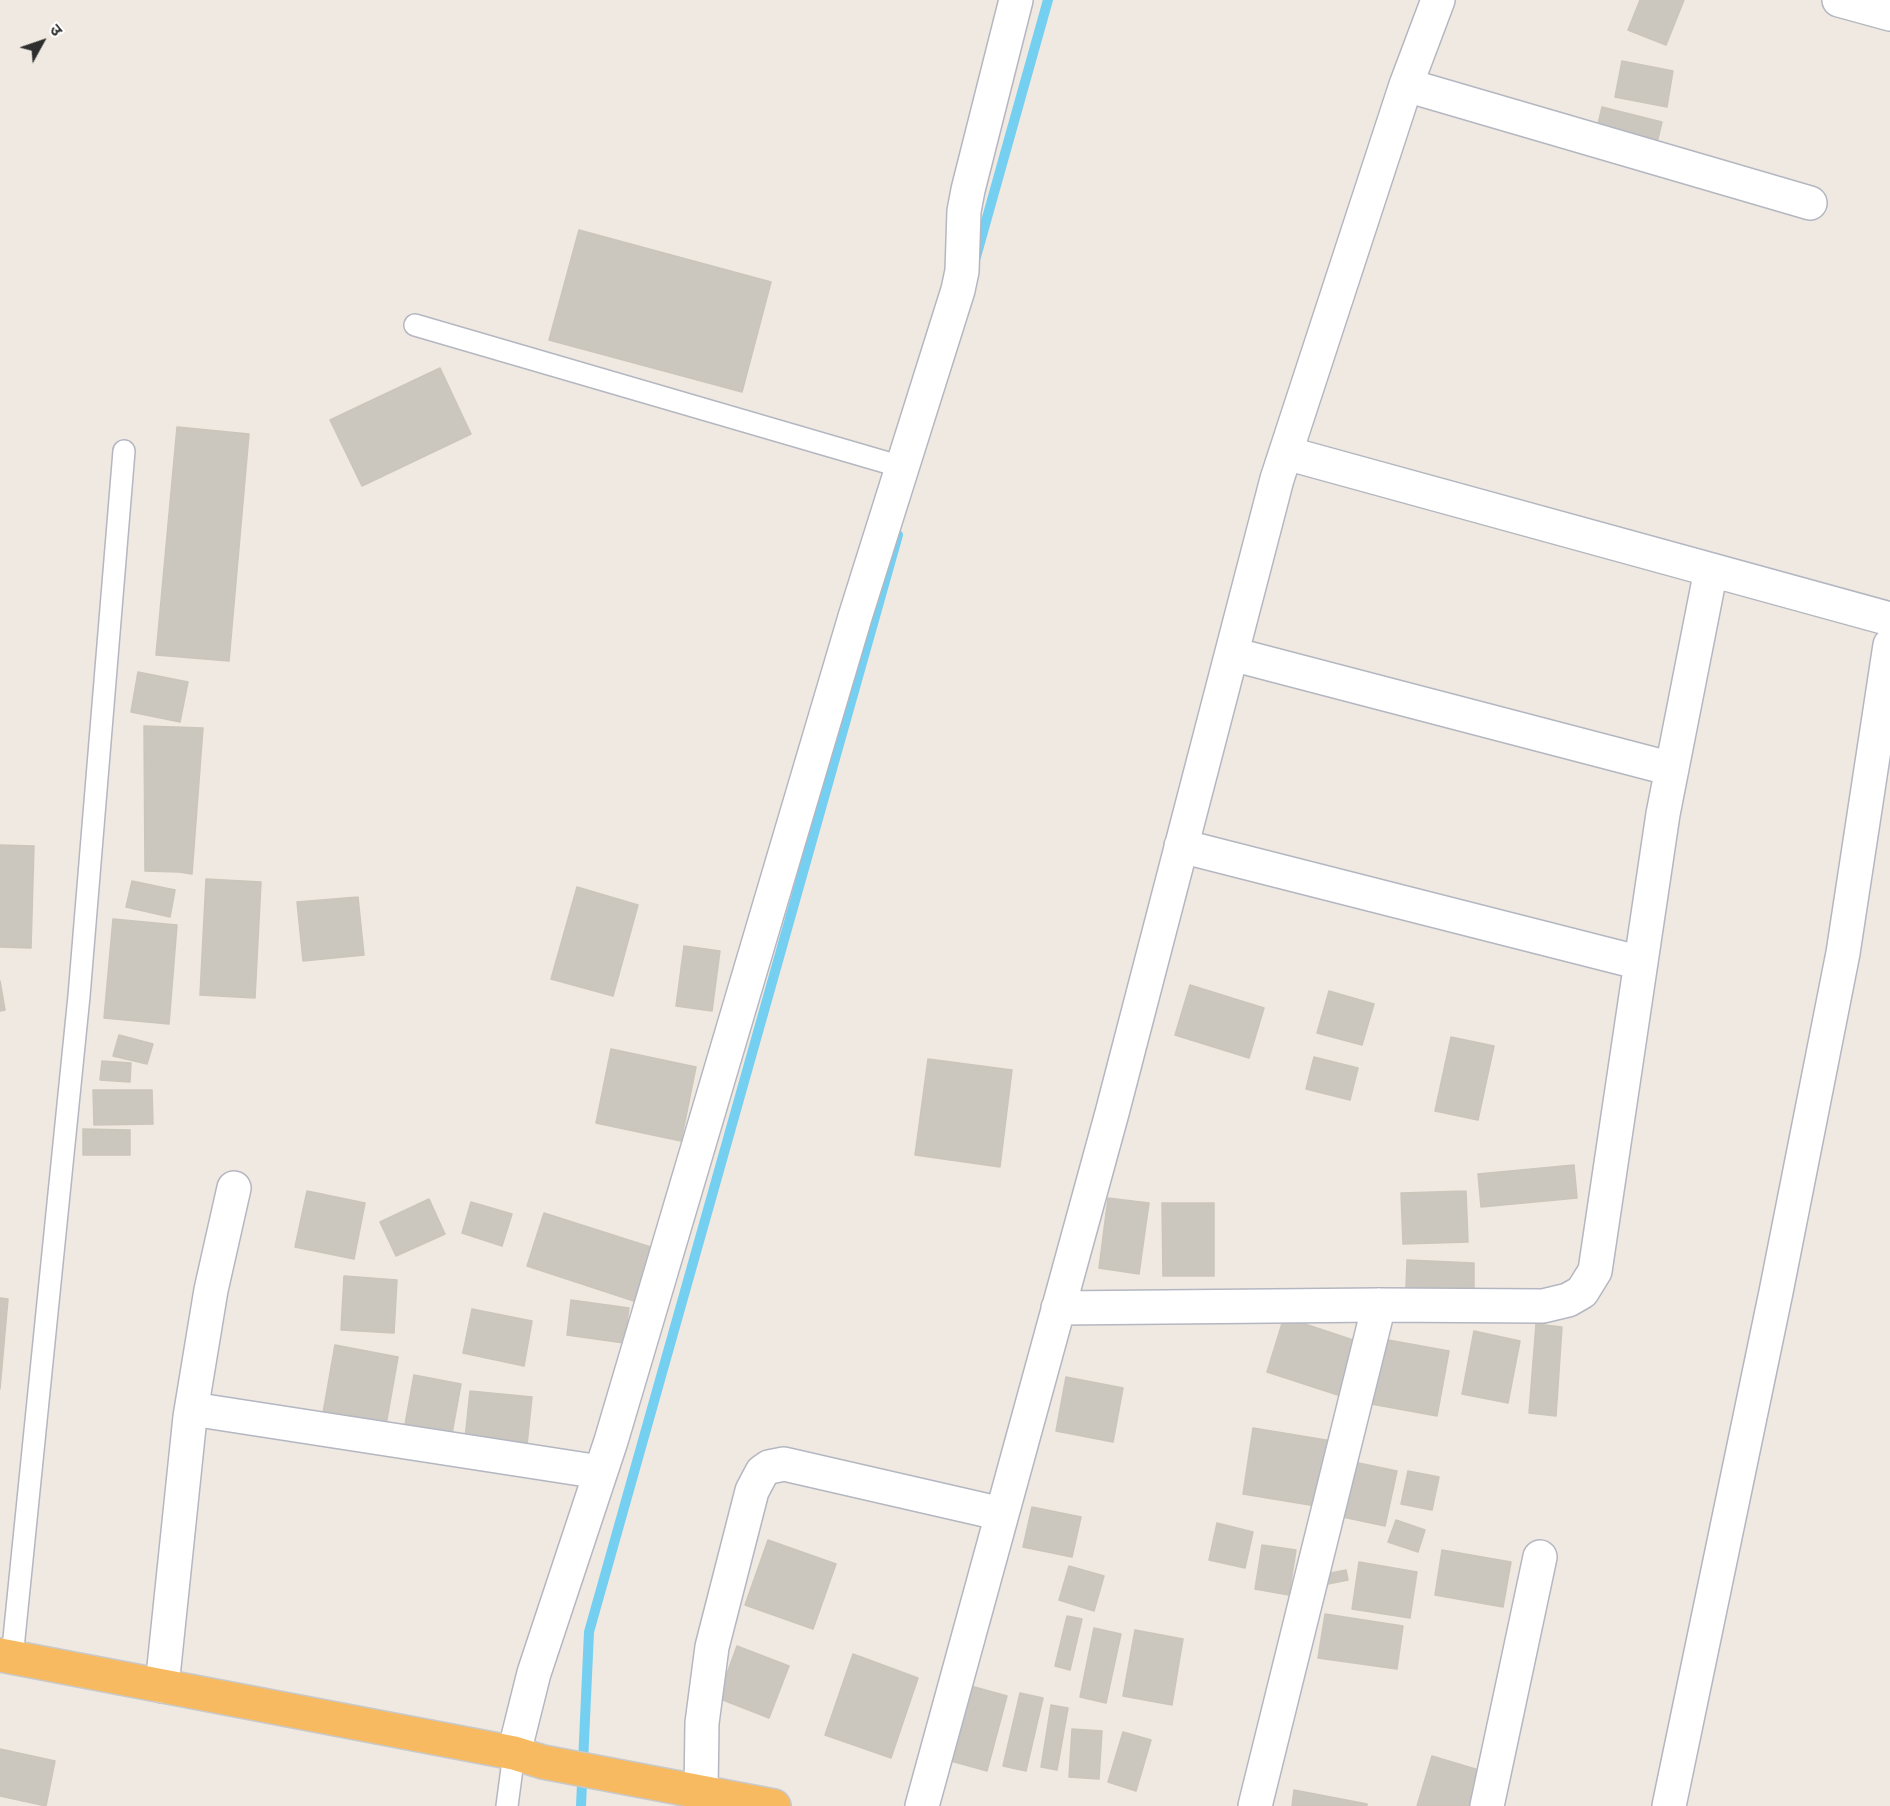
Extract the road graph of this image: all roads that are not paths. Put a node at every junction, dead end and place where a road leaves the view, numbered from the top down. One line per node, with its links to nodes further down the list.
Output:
1 (1016, 0): 10 (street)
2 (1438, 0): 5 (street)
3 (1839, 0): 4 (street)
4 (1890, 14)
5 (1406, 85): 6 (street); 9 (street)
6 (1810, 203)
7 (415, 325): 10 (lane)
8 (124, 451): 25 (lane)
9 (1286, 453): 11 (street); 14 (street)
10 (902, 467): 22 (street)
11 (1711, 570): 12 (street); 15 (street)
12 (1890, 619)
13 (1890, 645): 34 (street)
14 (1232, 654): 15 (street); 16 (street)
15 (1672, 769): 17 (street)
16 (1181, 846): 17 (street); 20 (street)
17 (1641, 963): 19 (street)
18 (234, 1188): 21 (street)
19 (1379, 1305): 20 (street); 32 (street)
20 (1058, 1308): 23 (street)
21 (192, 1409): 22 (street); 26 (street)
22 (600, 1473): 27 (street)
23 (1002, 1514): 28 (street); 31 (street)
24 (1539, 1557): 33 (street)
25 (6, 1656): 26 (highway)
26 (162, 1686): 27 (highway)
27 (528, 1757): 28 (highway); 29 (lane)
28 (692, 1789): 30 (highway)
29 (507, 1806)
30 (774, 1806)
31 (922, 1806)
32 (1255, 1806)
33 (1487, 1806)
34 (1669, 1806)

